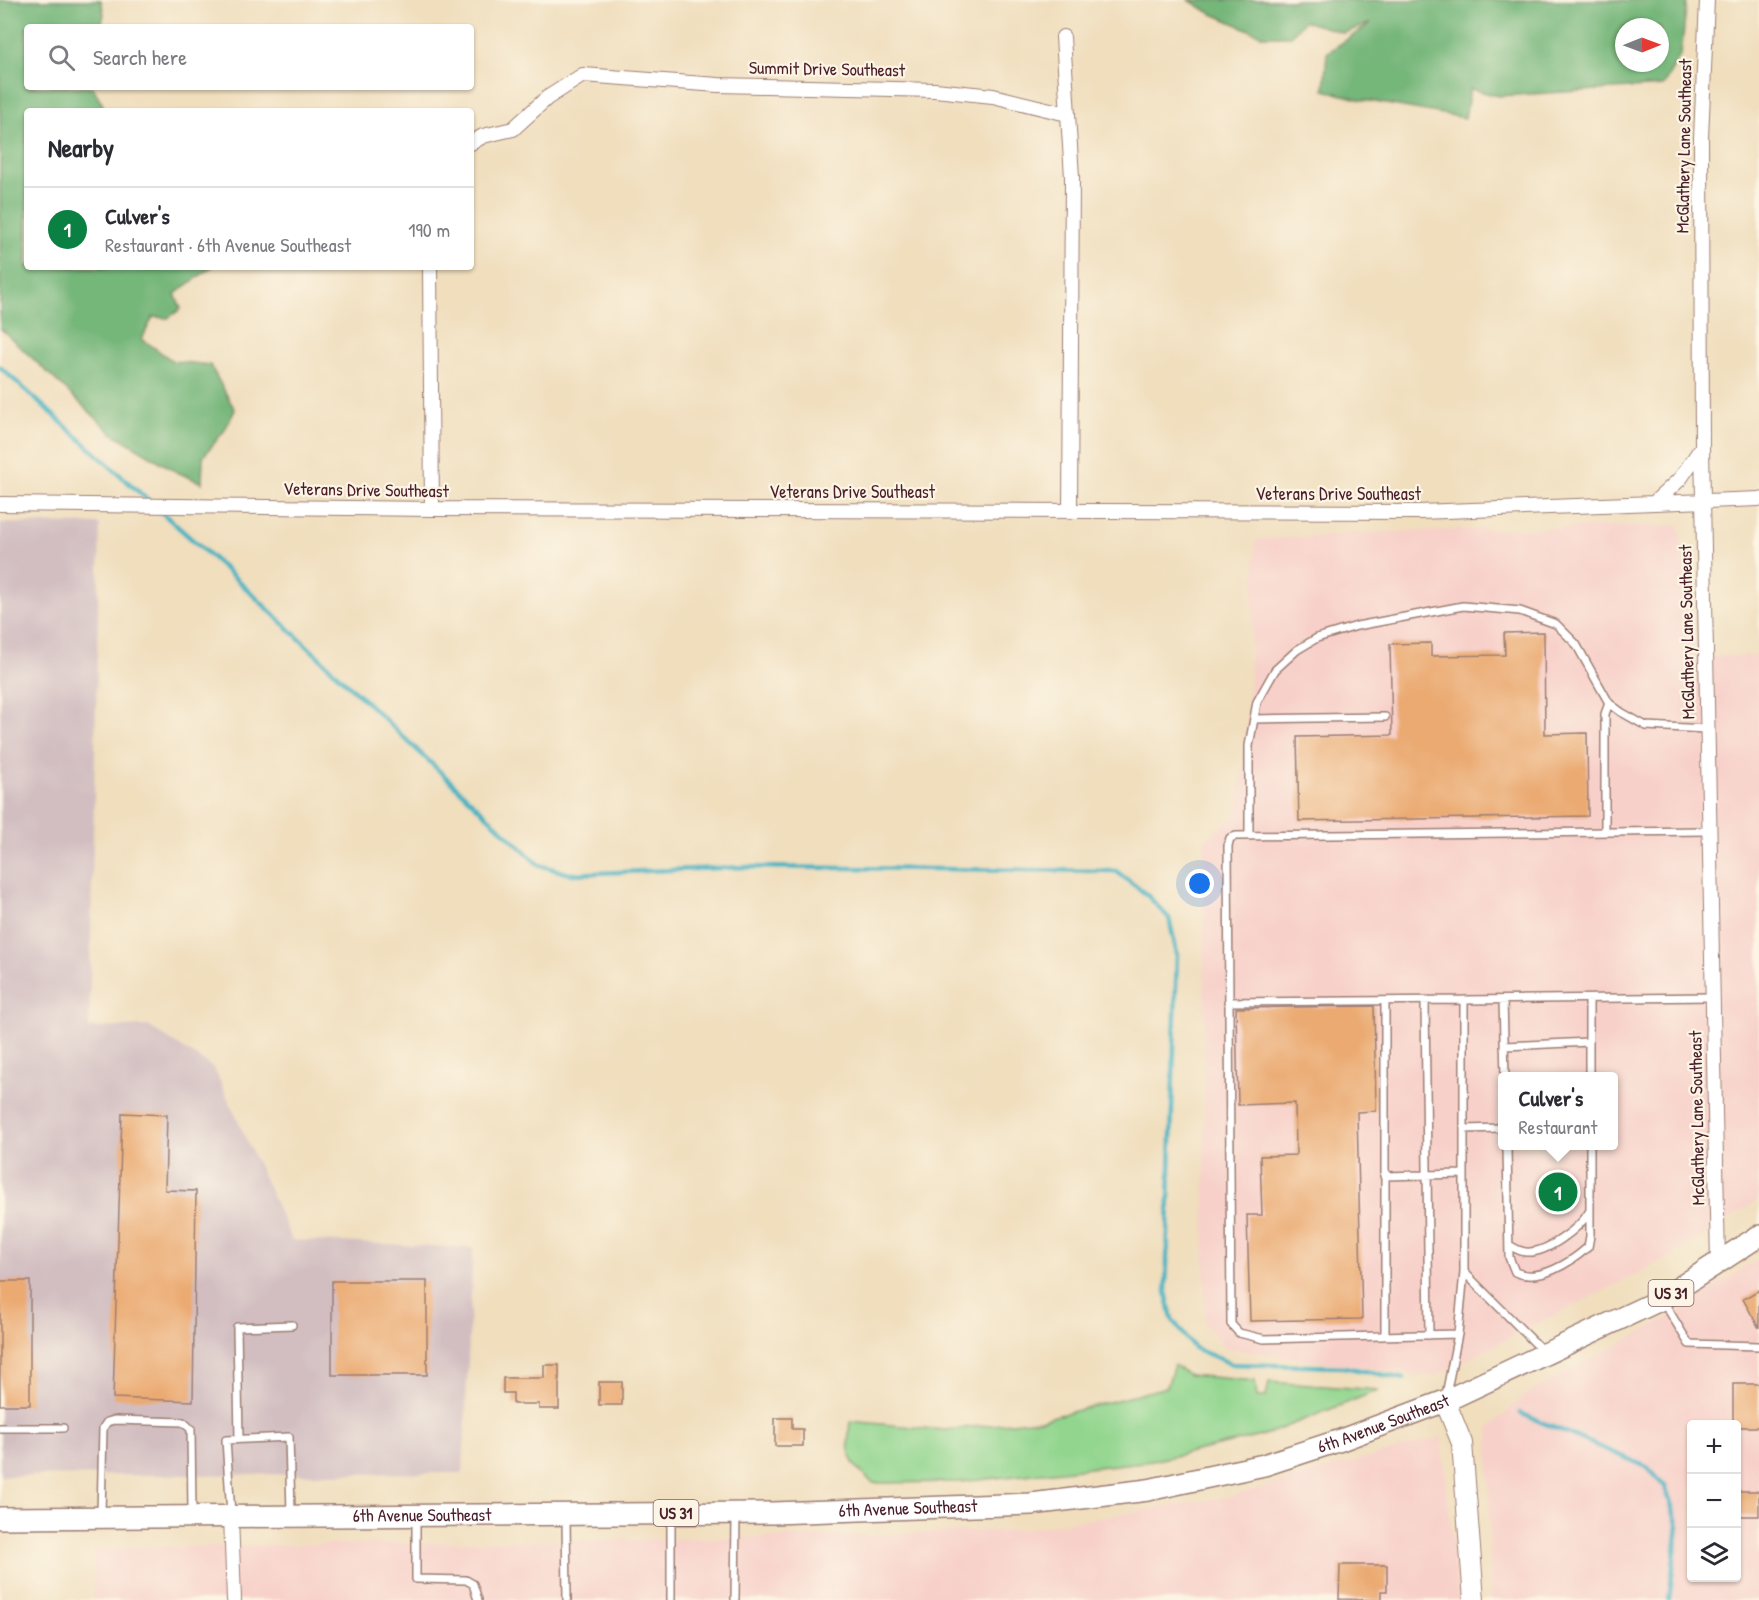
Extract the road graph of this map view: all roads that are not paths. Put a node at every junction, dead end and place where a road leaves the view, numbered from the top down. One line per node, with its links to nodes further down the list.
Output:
1 (1707, 0): 6 (street, McGlathery Lane Southeast)
2 (1063, 37): 3 (street)
3 (1067, 114): 4 (street, Summit Drive Southeast); 12 (street)
4 (474, 140)
5 (430, 270): 11 (street)
6 (1702, 447): 8 (street, McGlathery Lane Southeast); 9 (street)
7 (1759, 499): 8 (street, Veterans Drive Southeast)
8 (1703, 500): 9 (street, Veterans Drive Southeast); 16 (street, McGlathery Lane Southeast)
9 (1656, 501): 12 (street, Veterans Drive Southeast)
10 (0, 504): 11 (street, Veterans Drive Southeast)
11 (432, 509): 12 (street, Veterans Drive Southeast)
12 (1070, 512)
13 (1609, 702): 15 (lane); 16 (lane); 18 (lane)
14 (1384, 717): 15 (lane)
15 (1254, 719): 19 (lane)
16 (1706, 729): 17 (street, McGlathery Lane Southeast)
17 (1708, 831): 18 (lane); 20 (street, McGlathery Lane Southeast)
18 (1605, 832): 19 (lane)
19 (1249, 836): 26 (lane)
20 (1713, 997): 21 (lane); 41 (street, McGlathery Lane Southeast)
21 (1589, 999): 23 (lane); 27 (lane)
22 (1464, 1000): 23 (lane); 25 (lane); 32 (lane)
23 (1503, 1000): 28 (lane)
24 (1385, 1001): 25 (lane); 26 (lane); 37 (lane)
25 (1425, 1001): 36 (lane)
26 (1228, 1002): 47 (lane)
27 (1589, 1042): 28 (lane); 30 (lane)
28 (1504, 1046): 29 (lane)
29 (1505, 1072)
30 (1589, 1072)
31 (1498, 1128): 32 (lane)
32 (1464, 1129): 35 (lane)
33 (1506, 1150): 40 (lane)
34 (1590, 1150): 38 (lane)
35 (1464, 1174): 36 (lane); 42 (lane)
36 (1427, 1175): 37 (lane); 46 (lane)
37 (1384, 1176): 47 (lane)
38 (1590, 1209): 40 (lane); 40 (lane)
39 (1759, 1236): 41 (main road, 6th Avenue Southeast / US 31)
40 (1509, 1245)
41 (1718, 1264): 43 (main road, 6th Avenue Southeast / US 31)
42 (1464, 1272): 45 (lane); 49 (lane)
43 (1662, 1299): 48 (lane); 49 (main road, 6th Avenue Southeast / US 31)
44 (292, 1325): 53 (lane)
45 (1458, 1334): 46 (lane); 50 (lane)
46 (1429, 1335): 47 (lane)
47 (1385, 1336)
48 (1759, 1346)
49 (1547, 1355): 50 (main road, 6th Avenue Southeast / US 31)
50 (1445, 1401): 55 (main road, 6th Avenue Southeast / US 31); 68 (street)
51 (0, 1428): 52 (lane)
52 (63, 1428)
53 (239, 1439): 57 (lane); 60 (lane)
54 (671, 1513): 55 (main road, 6th Avenue Southeast / US 31); 56 (main road, 6th Avenue Southeast / US 31); 66 (lane)
55 (736, 1513): 67 (lane)
56 (566, 1514): 58 (main road, 6th Avenue Southeast / US 31); 65 (lane)
57 (291, 1515): 58 (main road, 6th Avenue Southeast / US 31); 60 (main road, 6th Avenue Southeast / US 31)
58 (416, 1515): 64 (lane)
59 (192, 1516): 60 (main road, 6th Avenue Southeast / US 31); 61 (main road, 6th Avenue Southeast / US 31); 61 (lane)
60 (231, 1516): 63 (street)
61 (101, 1517): 62 (main road, 6th Avenue Southeast / US 31)
62 (0, 1518)
63 (234, 1600)
64 (478, 1600)
65 (567, 1600)
66 (671, 1600)
67 (735, 1600)
68 (1474, 1600)

